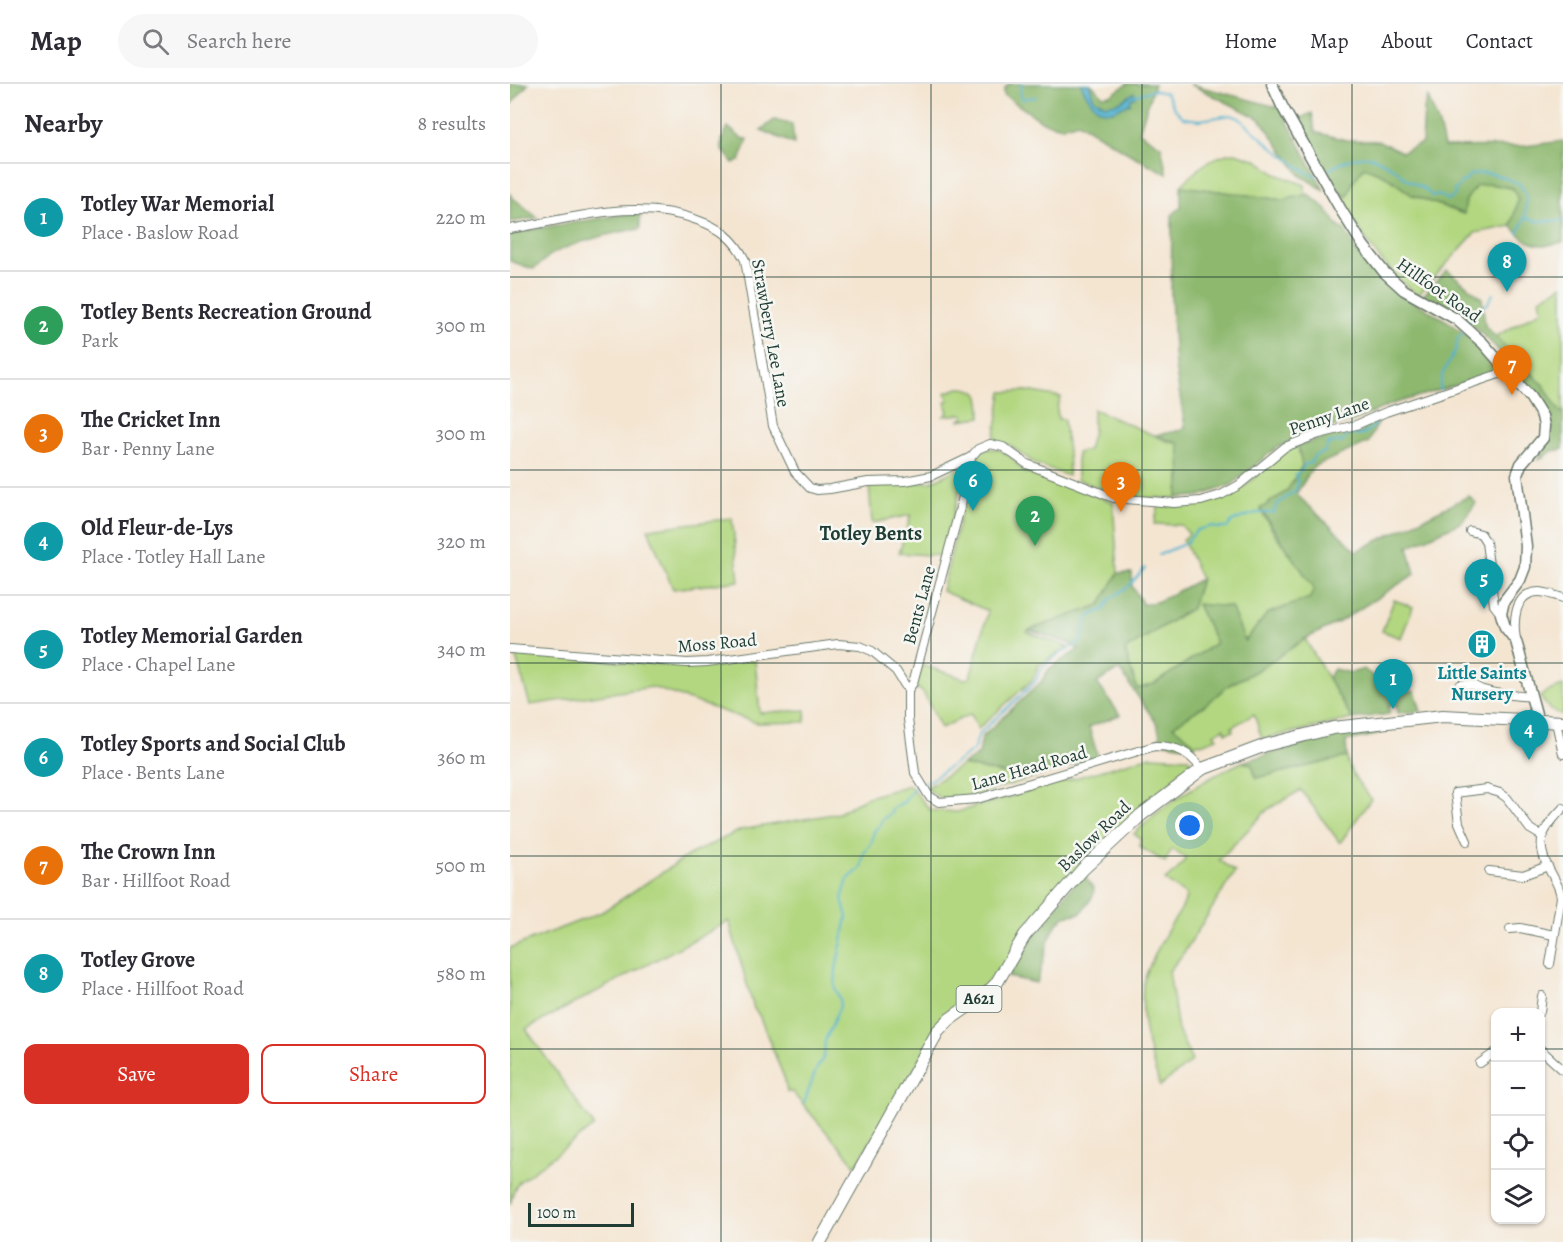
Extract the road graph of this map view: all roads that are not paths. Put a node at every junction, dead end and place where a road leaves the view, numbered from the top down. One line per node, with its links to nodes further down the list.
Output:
1 (1272, 84): 3 (street, Hillfoot Road)
2 (510, 229): 4 (street, Strawberry Lee Lane)
3 (1508, 371): 4 (street, Penny Lane); 7 (street, Hillfoot Road)
4 (971, 457): 11 (street, Bents Lane)
5 (1470, 531): 7 (street)
6 (1563, 598): 8 (street)
7 (1501, 614): 8 (street)
8 (1516, 641): 12 (street)
9 (510, 649): 11 (street, Moss Road)
10 (1460, 685): 12 (street)
11 (908, 690): 16 (street, Lane Head Road)
12 (1531, 698): 13 (street)
13 (1538, 721): 14 (main road, Baslow Road / A621); 16 (main road, Baslow Road / A621)
14 (1559, 722): 15 (street)
15 (1563, 754)
16 (1202, 769): 31 (main road, Baslow Road / A621)
17 (1563, 808): 18 (street)
18 (1542, 836): 19 (street); 20 (street)
19 (1467, 841)
20 (1548, 866): 21 (street); 23 (street)
21 (1489, 871)
22 (1510, 929): 23 (street)
23 (1554, 935): 24 (street)
24 (1550, 963)
25 (1542, 996): 26 (street)
26 (1540, 1008)
27 (1545, 1054): 30 (street)
28 (1491, 1055): 29 (street)
29 (1480, 1063)
30 (1563, 1070)
31 (820, 1242)

